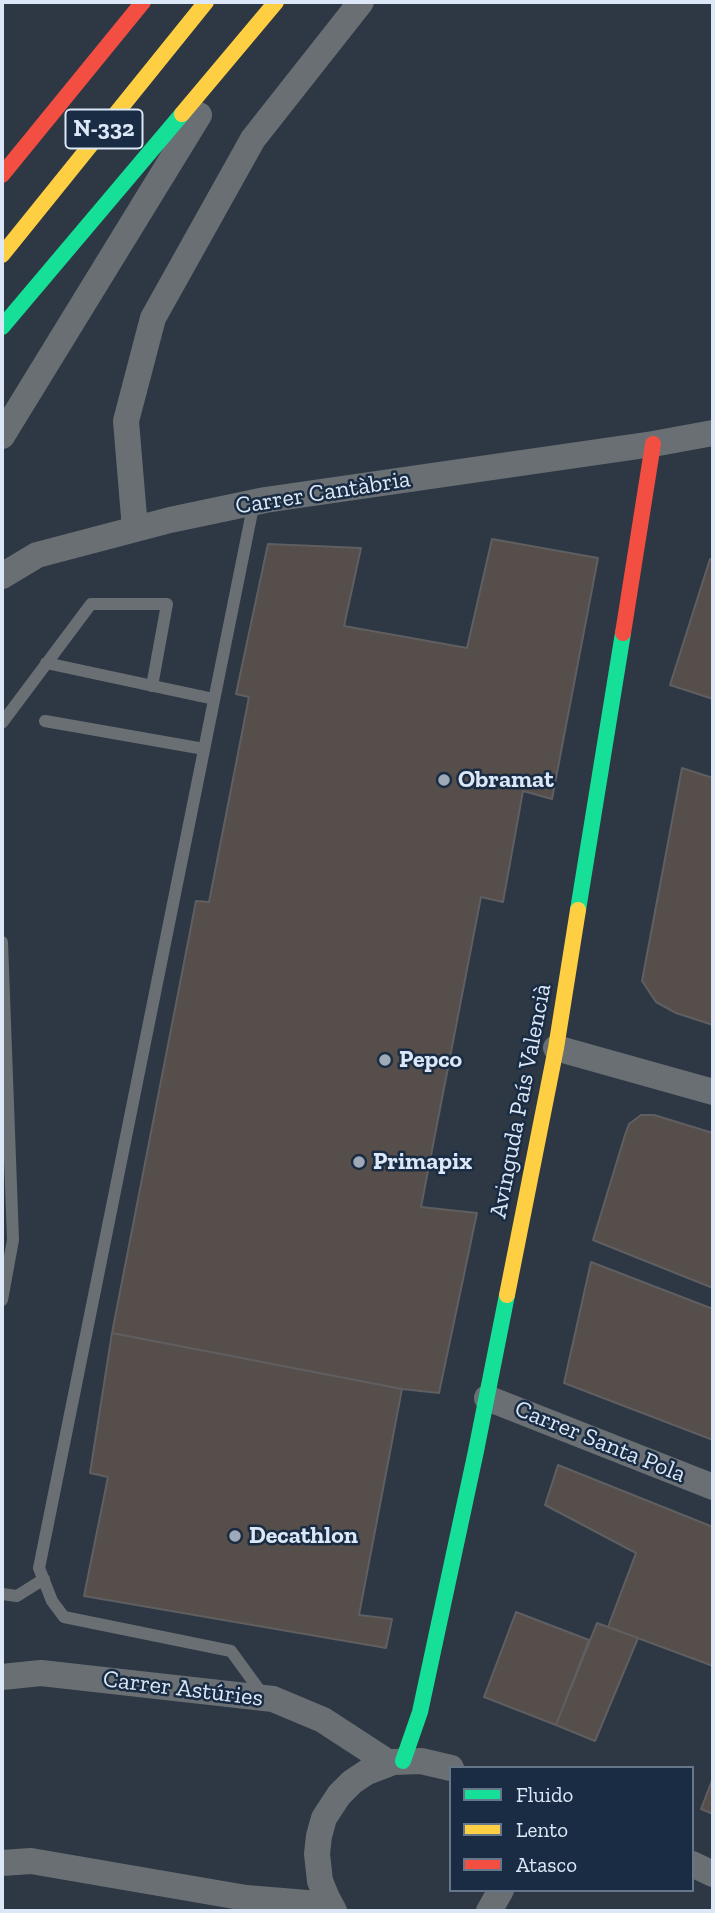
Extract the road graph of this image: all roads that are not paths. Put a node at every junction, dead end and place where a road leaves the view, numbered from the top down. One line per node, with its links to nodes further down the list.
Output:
1 (133, 2): 7 (main road)
2 (143, 2): 8 (main road)
3 (206, 2): 9 (main road, N-332)
4 (276, 2): 6 (main road)
5 (361, 2): 15 (street)
6 (246, 40): 10 (main road); 12 (street)
7 (74, 60)
8 (2, 175)
9 (2, 256)
10 (2, 327)
11 (713, 433): 13 (street, Carrer Cantàbria)
12 (2, 436)
13 (653, 444): 14 (street, Carrer Cantàbria); 24 (main road, Avinguda País Valencià)
14 (254, 502): 15 (street, Carrer Cantàbria); 19 (lane)
15 (135, 529): 16 (street, Carrer Cantàbria)
16 (2, 576)
17 (46, 663): 18 (lane); 18 (lane); 21 (lane)
18 (152, 686): 19 (lane)
19 (214, 699): 22 (lane)
20 (45, 721): 22 (lane)
21 (2, 723)
22 (204, 750): 29 (lane)
23 (2, 942): 26 (lane)
24 (556, 1048): 25 (street); 27 (main road, Avinguda País Valencià)
25 (713, 1093)
26 (2, 1300)
27 (487, 1398): 28 (street, Carrer Santa Pola); 33 (main road, Avinguda País Valencià)
28 (713, 1487)
29 (44, 1579): 30 (lane); 32 (lane)
30 (2, 1594)
31 (2, 1677): 32 (street, Carrer Astúries)
32 (265, 1698): 33 (street, Carrer Astúries)
33 (396, 1762): 34 (street); 39 (street)
34 (449, 1768)
35 (2, 1863): 39 (street)
36 (694, 1865): 37 (street)
37 (713, 1874)
38 (500, 1892): 40 (street)
39 (332, 1908)
40 (489, 1911)

